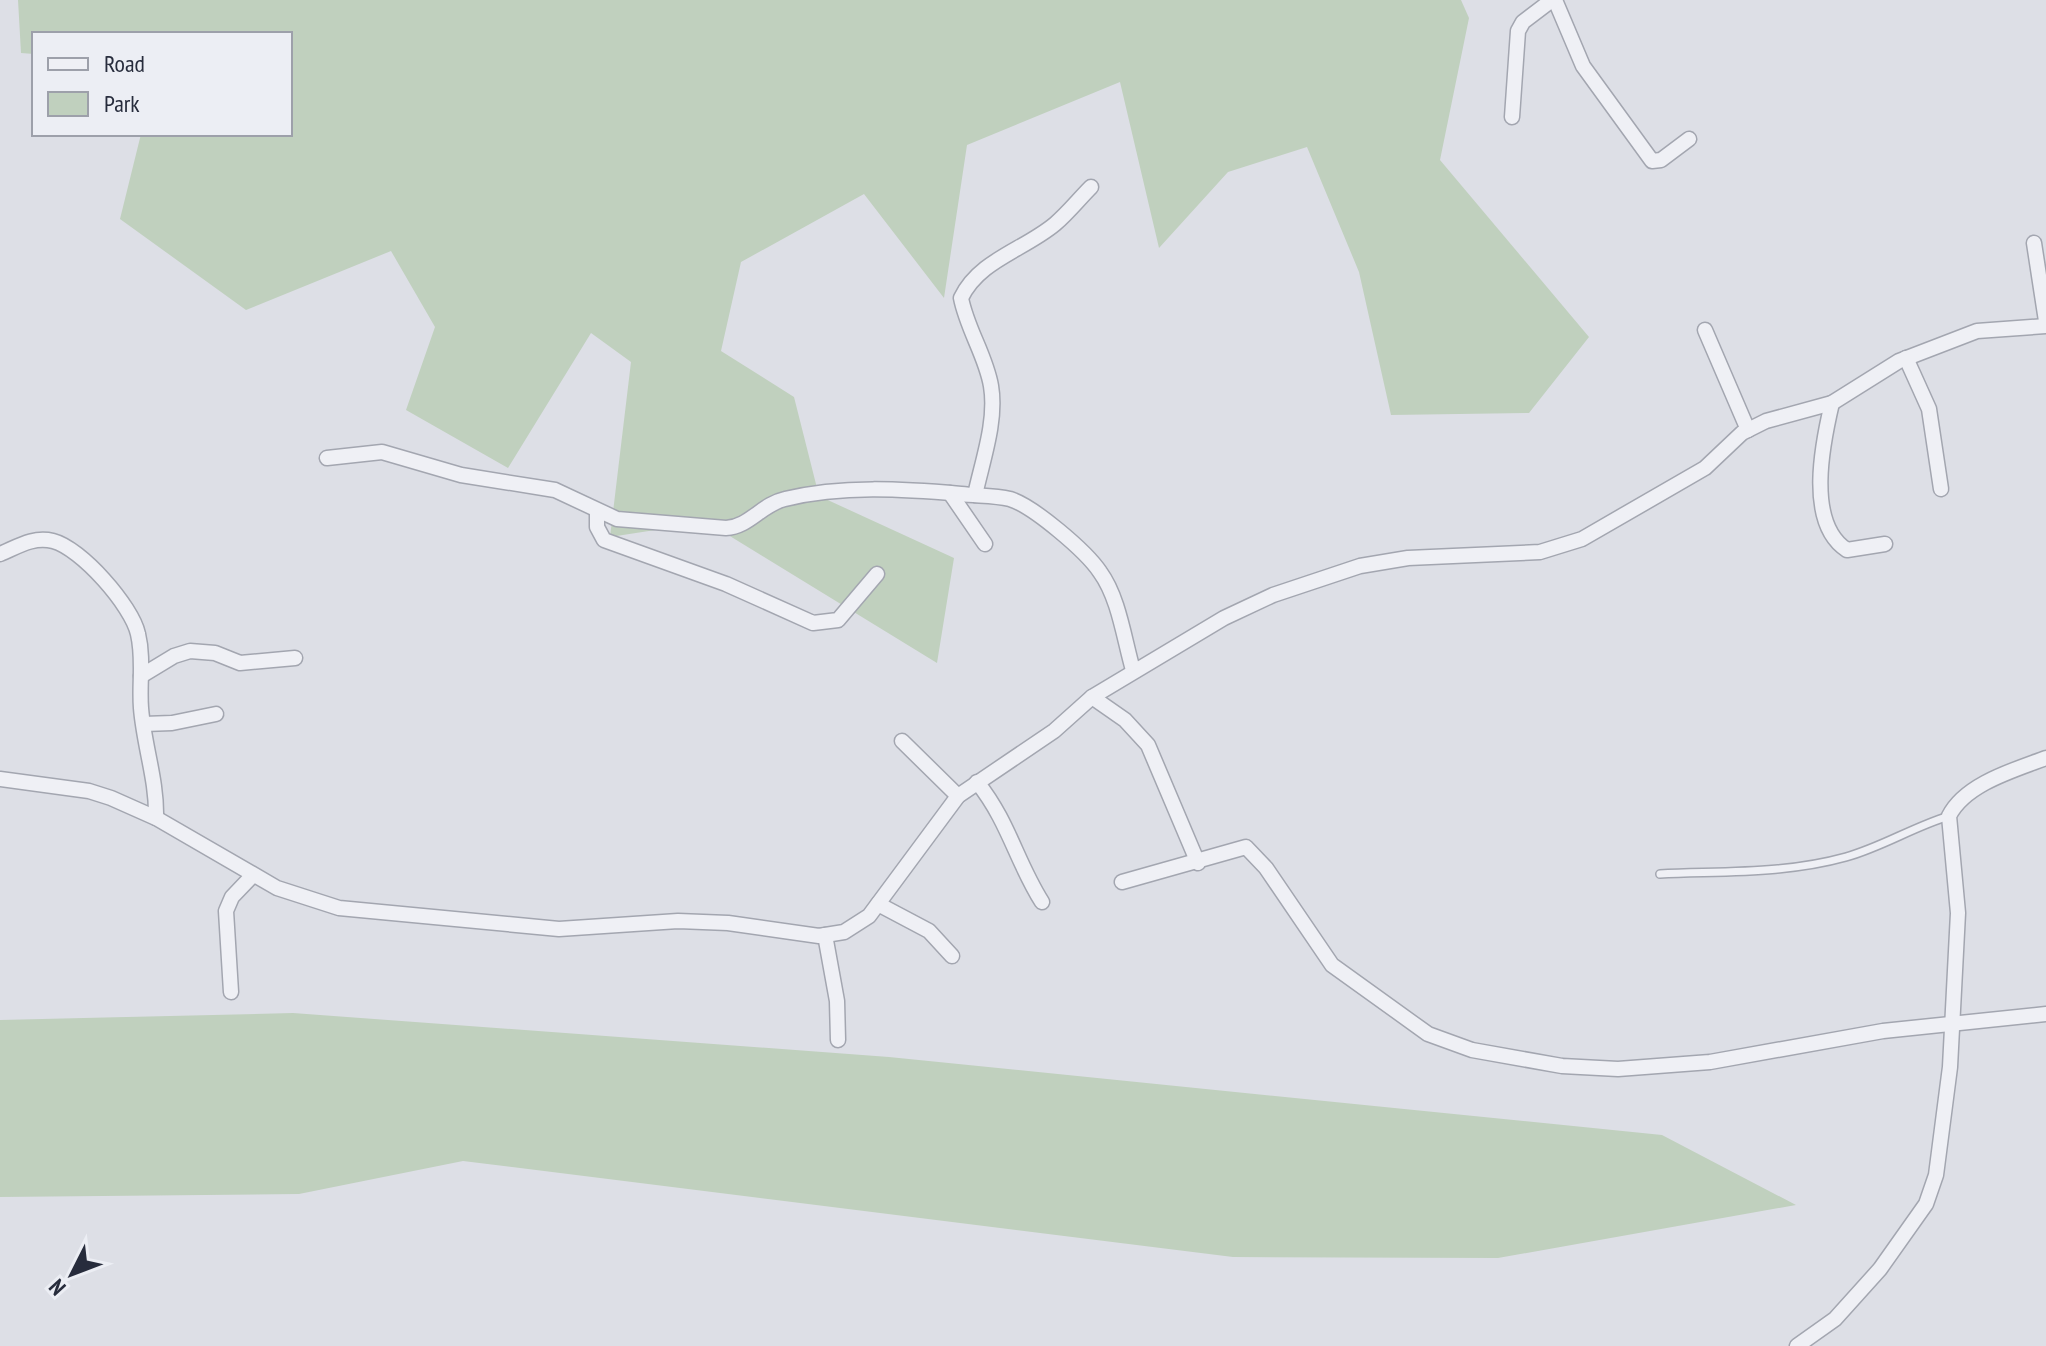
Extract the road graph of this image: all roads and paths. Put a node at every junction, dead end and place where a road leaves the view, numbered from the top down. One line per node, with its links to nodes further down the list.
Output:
1 (1553, 0): 2 (street); 3 (street)
2 (1512, 117)
3 (1689, 139)
4 (1091, 187): 14 (street)
5 (2034, 243): 6 (street)
6 (2046, 324): 8 (street)
7 (1705, 330): 10 (street)
8 (1906, 358): 9 (street); 12 (street)
9 (1832, 403): 10 (street); 17 (street)
10 (1748, 430): 21 (street)
11 (327, 458): 15 (street)
12 (1941, 489)
13 (950, 493): 14 (street); 15 (street); 16 (street)
14 (975, 495): 21 (street)
15 (597, 511): 19 (street)
16 (985, 544)
17 (1885, 544)
18 (0, 554): 22 (street)
19 (877, 574)
20 (295, 658): 22 (street)
21 (1133, 670): 23 (street)
22 (141, 676): 25 (street)
23 (1092, 697): 29 (street); 33 (street)
24 (216, 714): 25 (street)
25 (144, 724): 32 (street)
26 (902, 741): 30 (street)
27 (2046, 758): 31 (street)
28 (0, 779): 32 (street)
29 (977, 782): 30 (street); 37 (street)
30 (958, 796): 38 (street)
31 (1949, 816): 34 (lane); 43 (street)
32 (156, 818): 35 (street)
33 (1198, 863): 36 (street); 43 (street)
34 (1660, 874)
35 (252, 876): 39 (street); 41 (street)
36 (1122, 882)
37 (1042, 902)
38 (878, 904): 39 (street); 40 (street)
39 (825, 935): 44 (street)
40 (952, 956)
41 (231, 992)
42 (2046, 1014): 43 (street)
43 (1954, 1021): 45 (street)
44 (838, 1040)
45 (1797, 1346)

